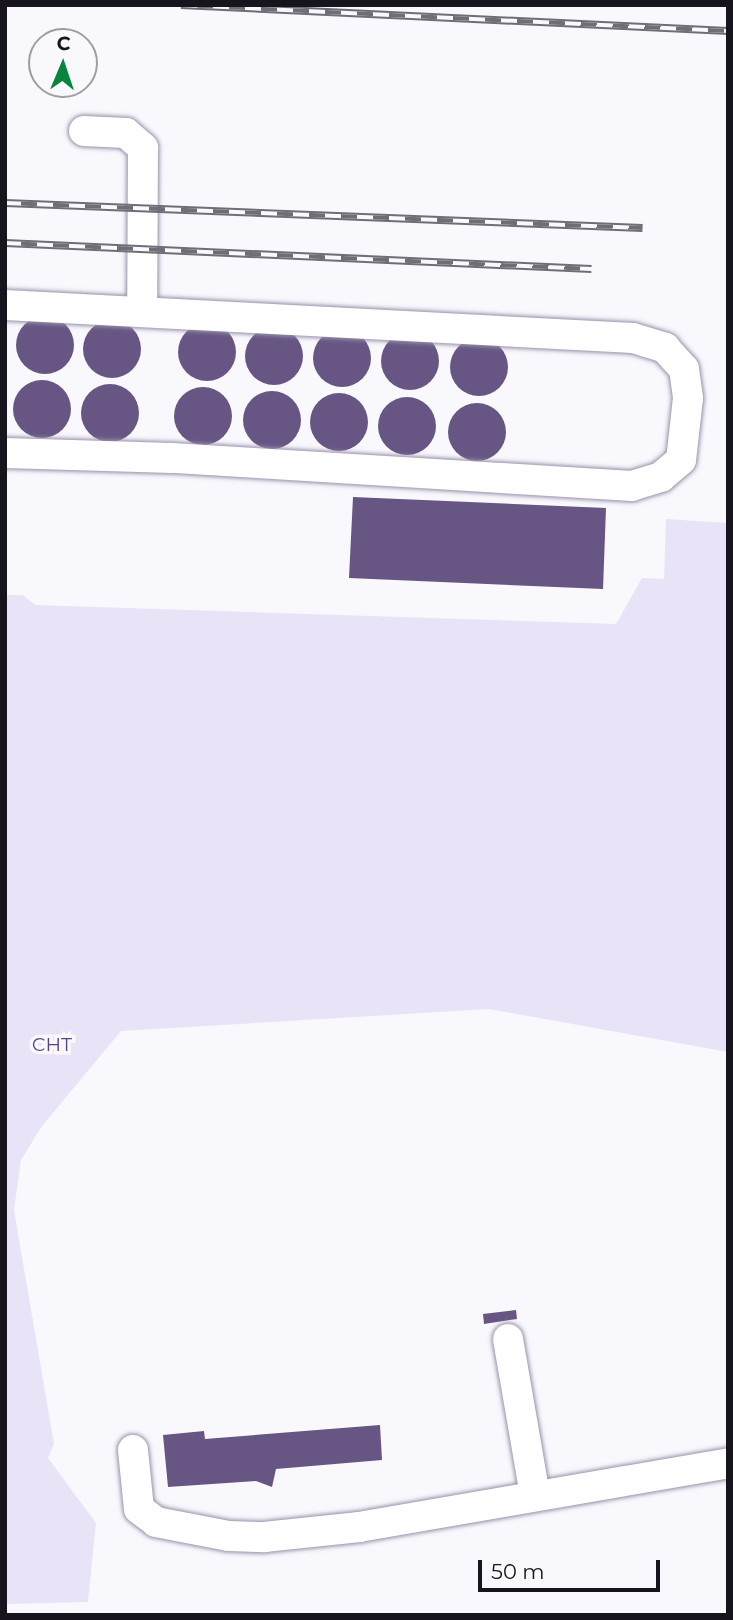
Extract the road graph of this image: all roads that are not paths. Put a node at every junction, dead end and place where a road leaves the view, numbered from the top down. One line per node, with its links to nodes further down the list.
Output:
1 (83, 131): 3 (lane)
2 (5, 305): 3 (lane)
3 (142, 312): 4 (lane)
4 (5, 453)
5 (508, 1339): 8 (lane)
6 (133, 1450): 8 (lane)
7 (728, 1463): 8 (lane)
8 (535, 1496)

